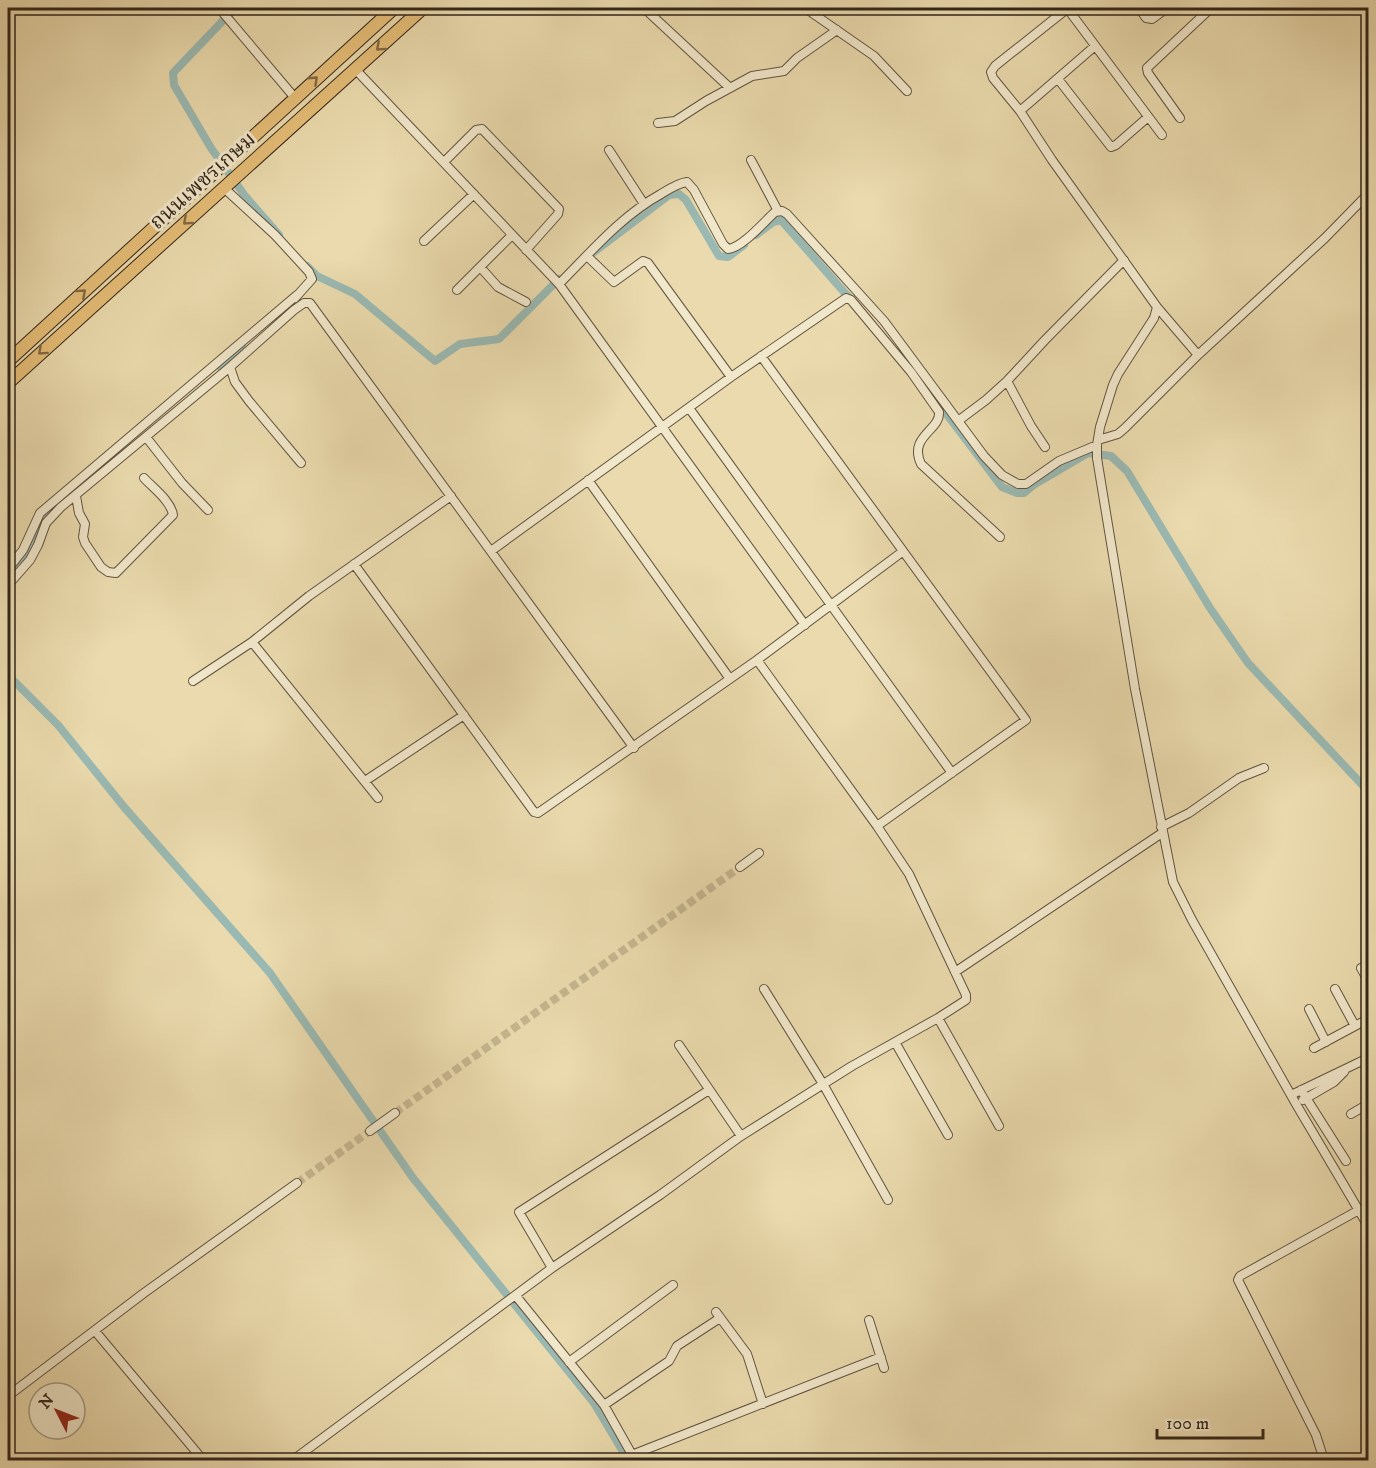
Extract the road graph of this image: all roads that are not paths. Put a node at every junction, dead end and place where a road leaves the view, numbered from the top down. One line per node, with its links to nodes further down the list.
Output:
1 (219, 8): 16 (street)
2 (394, 8): 16 (main road, ถนนเพชรเกษม, one-way to 2)
3 (423, 8): 12 (main road, ถนนเพชรเกษม, one-way to 12)
4 (644, 8): 14 (street)
5 (805, 8): 10 (street)
6 (1067, 8): 11 (street); 17 (street)
7 (1139, 8): 8 (street)
8 (1167, 8)
9 (1211, 8): 19 (street)
10 (837, 30): 14 (street); 15 (street)
11 (1095, 46): 13 (street); 18 (street)
12 (355, 69): 24 (street); 25 (main road, ถนนเพชรเกษม)
13 (1058, 79): 17 (street); 18 (street)
14 (730, 88): 20 (street)
15 (907, 91)
16 (295, 98): 44 (main road, ถนนเพชรเกษม, one-way to 16)
17 (1020, 111): 34 (street)
18 (1148, 117): 21 (street)
19 (1180, 118)
20 (658, 123)
21 (1162, 135)
22 (609, 150): 28 (street)
23 (751, 159): 29 (street)
24 (444, 162): 26 (street); 32 (street)
25 (231, 182): 38 (street); 48 (main road, ถนนเพชรเกษม, one-way to 48)
26 (474, 194): 30 (street); 31 (street)
27 (1368, 194): 42 (street)
28 (644, 204): 29 (street); 33 (street)
29 (778, 211): 50 (street)
30 (512, 235): 32 (street); 35 (street)
31 (424, 241)
32 (526, 250): 36 (street)
33 (587, 256): 36 (street); 46 (street)
34 (1124, 260): 40 (street); 47 (street)
35 (481, 268): 37 (street); 39 (street)
36 (557, 282): 51 (street)
37 (458, 290)
38 (296, 296): 41 (street); 65 (street)
39 (526, 302)
40 (1157, 308): 42 (street); 53 (street)
41 (294, 309): 45 (street); 59 (street)
42 (1198, 355): 53 (street)
43 (761, 356): 46 (street); 61 (street); 63 (street)
44 (8, 361)
45 (230, 367): 52 (street); 55 (street)
46 (731, 377): 49 (street)
47 (1007, 381): 50 (street); 54 (street)
48 (8, 383)
49 (689, 408): 51 (street); 67 (street)
50 (958, 421): 53 (street)
51 (661, 428): 57 (street); 68 (street)
52 (146, 437): 58 (street); 60 (street)
53 (1097, 445): 80 (street)
54 (1045, 447)
55 (301, 463)
56 (144, 478): 58 (street)
57 (588, 480): 62 (street); 71 (street)
58 (76, 496): 66 (street)
59 (452, 496): 62 (street); 64 (street)
60 (208, 510)
61 (1000, 537)
62 (490, 551): 74 (street)
63 (902, 552): 67 (street); 76 (street)
64 (354, 564): 69 (street); 73 (street)
65 (8, 569)
66 (8, 585)
67 (832, 604): 68 (street); 76 (street)
68 (805, 625): 70 (street)
69 (252, 642): 72 (street); 77 (street)
70 (757, 660): 71 (street); 79 (street)
71 (730, 679): 74 (street)
72 (193, 681)
73 (464, 715): 74 (street); 77 (street)
74 (634, 748)
75 (1264, 768): 80 (street)
76 (952, 773): 79 (street)
77 (365, 781): 78 (street)
78 (378, 798)
79 (877, 826): 84 (street)
80 (1161, 830): 84 (street); 100 (street)
81 (759, 853): 82 (street)
82 (741, 867)
83 (1361, 968): 85 (street)
84 (955, 972): 89 (street)
85 (1368, 981)
86 (764, 988): 97 (street)
87 (1335, 989): 91 (street)
88 (1309, 1009): 93 (street)
89 (938, 1018): 92 (street); 105 (street)
90 (1368, 1019): 91 (street)
91 (1354, 1026): 93 (street)
92 (895, 1042): 97 (street); 107 (street)
93 (1326, 1042): 95 (street)
94 (679, 1045): 98 (street)
95 (1314, 1048)
96 (1368, 1058): 99 (street)
97 (822, 1084): 108 (street); 111 (street)
98 (709, 1090): 108 (street); 114 (street)
99 (1303, 1094): 100 (street); 101 (street); 109 (street)
100 (1291, 1095): 101 (street)
101 (1296, 1104): 112 (street)
102 (1368, 1104): 104 (street)
103 (395, 1113): 106 (street)
104 (1351, 1114)
105 (999, 1126)
106 (373, 1129)
107 (948, 1135)
108 (741, 1136): 114 (street)
109 (1346, 1161)
110 (297, 1183): 118 (street)
111 (888, 1200)
112 (1359, 1209): 113 (street); 128 (street)
113 (1368, 1226)
114 (552, 1268): 116 (street)
115 (674, 1285): 120 (street)
116 (512, 1298): 120 (street); 127 (street)
117 (869, 1320): 119 (street)
118 (95, 1331): 122 (street); 126 (street)
119 (881, 1357): 121 (street); 124 (street)
120 (569, 1362): 123 (street)
121 (884, 1368)
122 (8, 1396)
123 (604, 1404): 124 (street); 125 (street)
124 (763, 1404): 125 (street)
125 (627, 1458)
126 (203, 1461)
127 (293, 1461)
128 (1324, 1461)

